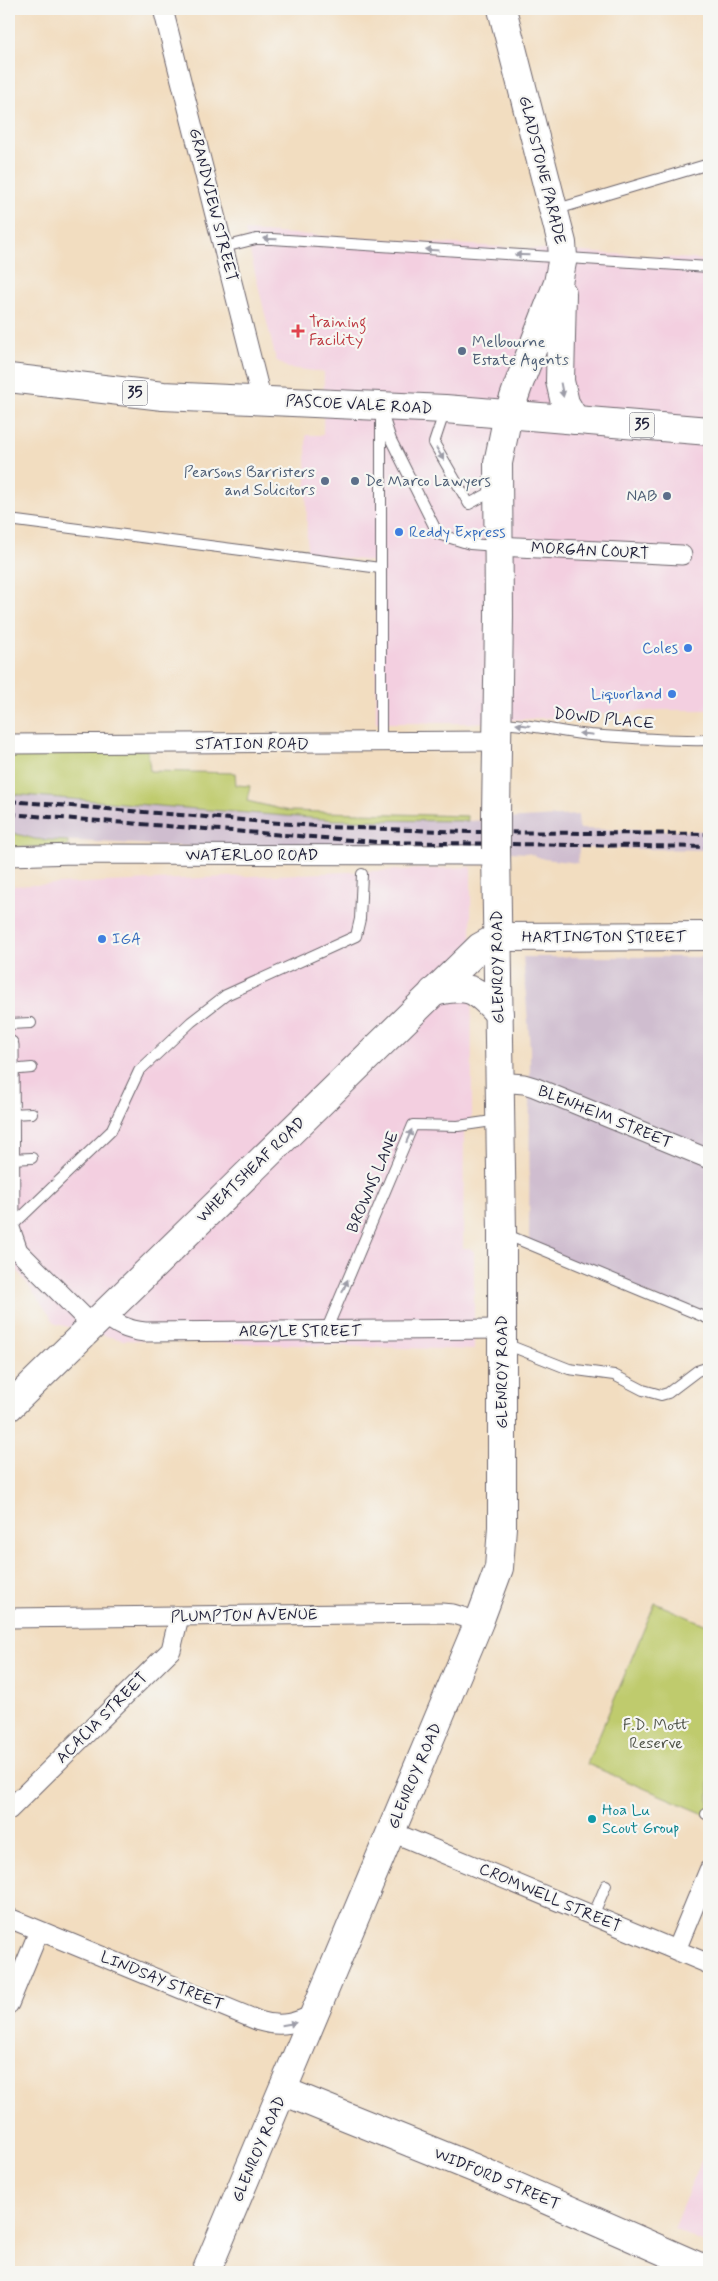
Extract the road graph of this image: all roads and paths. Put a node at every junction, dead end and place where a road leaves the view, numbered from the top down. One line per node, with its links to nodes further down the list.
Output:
1 (163, 9): 5 (street, GRANDVIEW STREET)
2 (502, 9): 4 (street, GLADSTONE PARADE)
3 (709, 164): 4 (lane)
4 (553, 210): 6 (street, GLADSTONE PARADE)
5 (224, 247): 6 (lane, one-way to 5); 9 (street, GRANDVIEW STREET)
6 (562, 265): 7 (lane); 12 (street, GLADSTONE PARADE); 13 (street, one-way to 13)
7 (709, 266)
8 (9, 378): 9 (street, PASCOE VALE ROAD / 35)
9 (262, 401): 10 (street, PASCOE VALE ROAD / 35)
10 (381, 406): 11 (street, PASCOE VALE ROAD / 35); 17 (lane); 19 (lane)
11 (445, 409): 12 (street, PASCOE VALE ROAD / 35); 15 (lane, one-way to 15)
12 (508, 414): 13 (street, PASCOE VALE ROAD / 35); 15 (street, GLENROY ROAD)
13 (574, 420): 14 (street, PASCOE VALE ROAD / 35)
14 (709, 431)
15 (498, 488): 17 (street, GLENROY ROAD)
16 (9, 520): 19 (lane)
17 (498, 546): 18 (street, MORGAN COURT); 20 (street, GLENROY ROAD)
18 (682, 555)
19 (380, 568): 23 (lane)
20 (496, 732): 21 (lane, DOWD PLACE, one-way to 20); 23 (street, STATION ROAD); 24 (street, GLENROY ROAD, bridge)
21 (709, 740)
22 (9, 744): 23 (street, STATION ROAD)
23 (381, 744)
24 (496, 852): 25 (street, WATERLOO ROAD); 28 (street, GLENROY ROAD)
25 (9, 856)
26 (362, 874): 43 (lane)
27 (709, 936): 28 (street, HARTINGTON STREET)
28 (498, 937): 29 (street, WHEATSHEAF ROAD); 30 (street, GLENROY ROAD)
29 (433, 992): 30 (street); 46 (street, WHEATSHEAF ROAD)
30 (499, 1014): 36 (street, GLENROY ROAD)
31 (31, 1023): 32 (lane)
32 (9, 1024)
33 (9, 1045): 35 (street, ARGYLE STREET)
34 (32, 1068): 35 (lane)
35 (9, 1070): 38 (street, ARGYLE STREET)
36 (500, 1082): 39 (street, GLENROY ROAD); 42 (street, BLENHEIM STREET)
37 (32, 1113): 38 (lane)
38 (10, 1114): 41 (street, ARGYLE STREET)
39 (500, 1120): 44 (street, GLENROY ROAD); 47 (lane, BROWNS LANE, one-way to 39)
40 (32, 1158): 41 (lane)
41 (10, 1159): 43 (street, ARGYLE STREET)
42 (709, 1159)
43 (10, 1228): 46 (street, ARGYLE STREET)
44 (502, 1232): 45 (lane); 48 (street, GLENROY ROAD)
45 (709, 1319)
46 (98, 1320): 47 (street, ARGYLE STREET); 50 (street, WHEATSHEAF ROAD)
47 (326, 1331): 48 (street, ARGYLE STREET)
48 (502, 1336): 49 (lane); 53 (street, GLENROY ROAD)
49 (706, 1368)
50 (9, 1408)
51 (180, 1616): 52 (street, PLUMPTON AVENUE); 53 (street, PLUMPTON AVENUE); 54 (street, ACACIA STREET)
52 (9, 1618)
53 (479, 1622): 55 (street, GLENROY ROAD)
54 (9, 1810)
55 (392, 1832): 58 (street, CROMWELL STREET); 64 (street, GLENROY ROAD)
56 (709, 1870): 61 (street)
57 (606, 1885): 58 (lane)
58 (593, 1916): 61 (street, CROMWELL STREET)
59 (9, 1918): 60 (street, LINDSAY STREET)
60 (39, 1931): 63 (street); 64 (street, LINDSAY STREET, one-way to 64)
61 (676, 1950): 62 (street, CROMWELL STREET)
62 (709, 1964)
63 (9, 2004)
64 (317, 2013): 65 (street, GLENROY ROAD)
65 (283, 2091): 66 (street, WIDFORD STREET); 67 (street, GLENROY ROAD)
66 (709, 2271)
67 (206, 2272)

